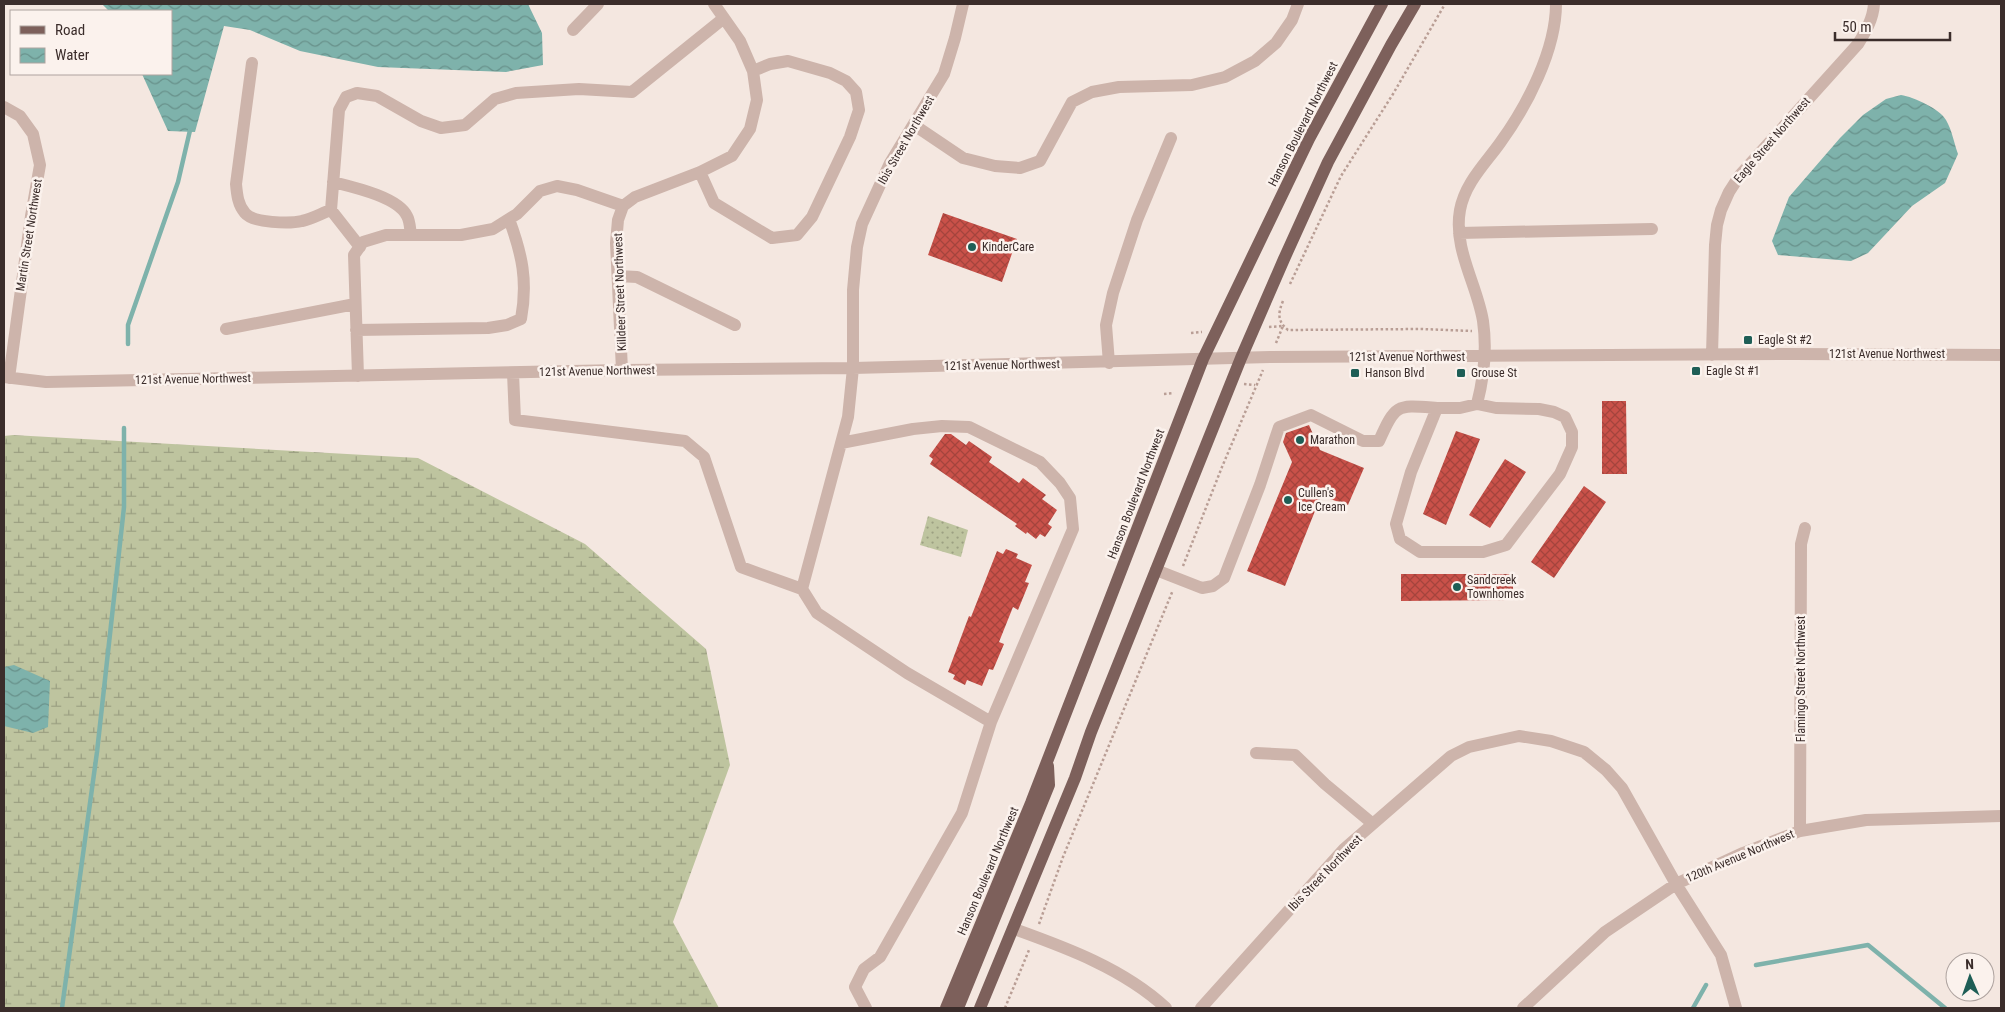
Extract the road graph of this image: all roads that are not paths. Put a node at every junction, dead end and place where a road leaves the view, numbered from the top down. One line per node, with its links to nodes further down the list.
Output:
1 (598, 4): 10 (street)
2 (714, 4): 9 (street)
3 (963, 4): 14 (street, Ibis Street Northwest)
4 (1298, 4): 14 (street)
5 (1382, 4): 34 (main road, Hanson Boulevard Northwest)
6 (1416, 4): 33 (main road)
7 (1556, 4): 22 (street)
8 (1874, 4): 30 (street, Eagle Street Northwest)
9 (724, 18): 12 (street); 17 (street)
10 (573, 30)
11 (252, 63): 19 (street)
12 (753, 71): 16 (street); 16 (street)
13 (4, 107): 40 (street, Martin Street Northwest)
14 (914, 125): 36 (street, Ibis Street Northwest)
15 (1171, 138): 35 (street)
16 (700, 172): 18 (street)
17 (333, 182): 19 (street); 23 (street)
18 (623, 206): 20 (street); 25 (street, Killdeer Street Northwest)
19 (331, 210): 24 (street)
20 (509, 219): 23 (street); 29 (street)
21 (1652, 229): 22 (street)
22 (1459, 233): 32 (street)
23 (411, 235): 24 (street)
24 (360, 247): 26 (street)
25 (618, 276): 27 (street); 37 (street, Killdeer Street Northwest)
26 (355, 304): 28 (street); 29 (street)
27 (735, 325)
28 (226, 329)
29 (356, 330): 39 (street)
30 (1712, 355): 31 (street, 121st Avenue Northwest); 32 (street, 121st Avenue Northwest)
31 (2001, 355)
32 (1484, 356): 33 (street, 121st Avenue Northwest); 41 (street)
33 (1241, 358): 34 (street, 121st Avenue Northwest); 45 (main road)
34 (1203, 359): 35 (street, 121st Avenue Northwest); 49 (main road, Hanson Boulevard Northwest)
35 (1108, 362): 36 (street, 121st Avenue Northwest)
36 (853, 368): 37 (street, 121st Avenue Northwest); 43 (street, Ibis Street Northwest)
37 (622, 370): 38 (street, 121st Avenue Northwest)
38 (513, 373): 39 (street, 121st Avenue Northwest); 46 (street)
39 (358, 376): 40 (street, 121st Avenue Northwest)
40 (6, 377)
41 (1477, 404): 42 (street); 42 (street)
42 (1437, 408): 45 (street)
43 (841, 443): 46 (street, Ibis Street Northwest); 47 (street)
44 (1805, 528): 52 (street, Flamingo Street Northwest)
45 (1156, 570): 54 (main road)
46 (802, 589): 47 (street)
47 (991, 722): 55 (street)
48 (1256, 754): 51 (street)
49 (1048, 758): 56 (main road, Hanson Boulevard Northwest); 57 (main road)
50 (2001, 816): 52 (street, 120th Avenue Northwest)
51 (1373, 824): 53 (street, Ibis Street Northwest); 60 (street, Ibis Street Northwest)
52 (1800, 830): 53 (street, 120th Avenue Northwest)
53 (1676, 884): 61 (street, 120th Avenue Northwest); 62 (street)
54 (1014, 929): 58 (main road); 59 (street)
55 (866, 1008)
56 (946, 1008)
57 (958, 1008)
58 (980, 1008)
59 (1166, 1008)
60 (1201, 1008)
61 (1523, 1008)
62 (1736, 1008)

